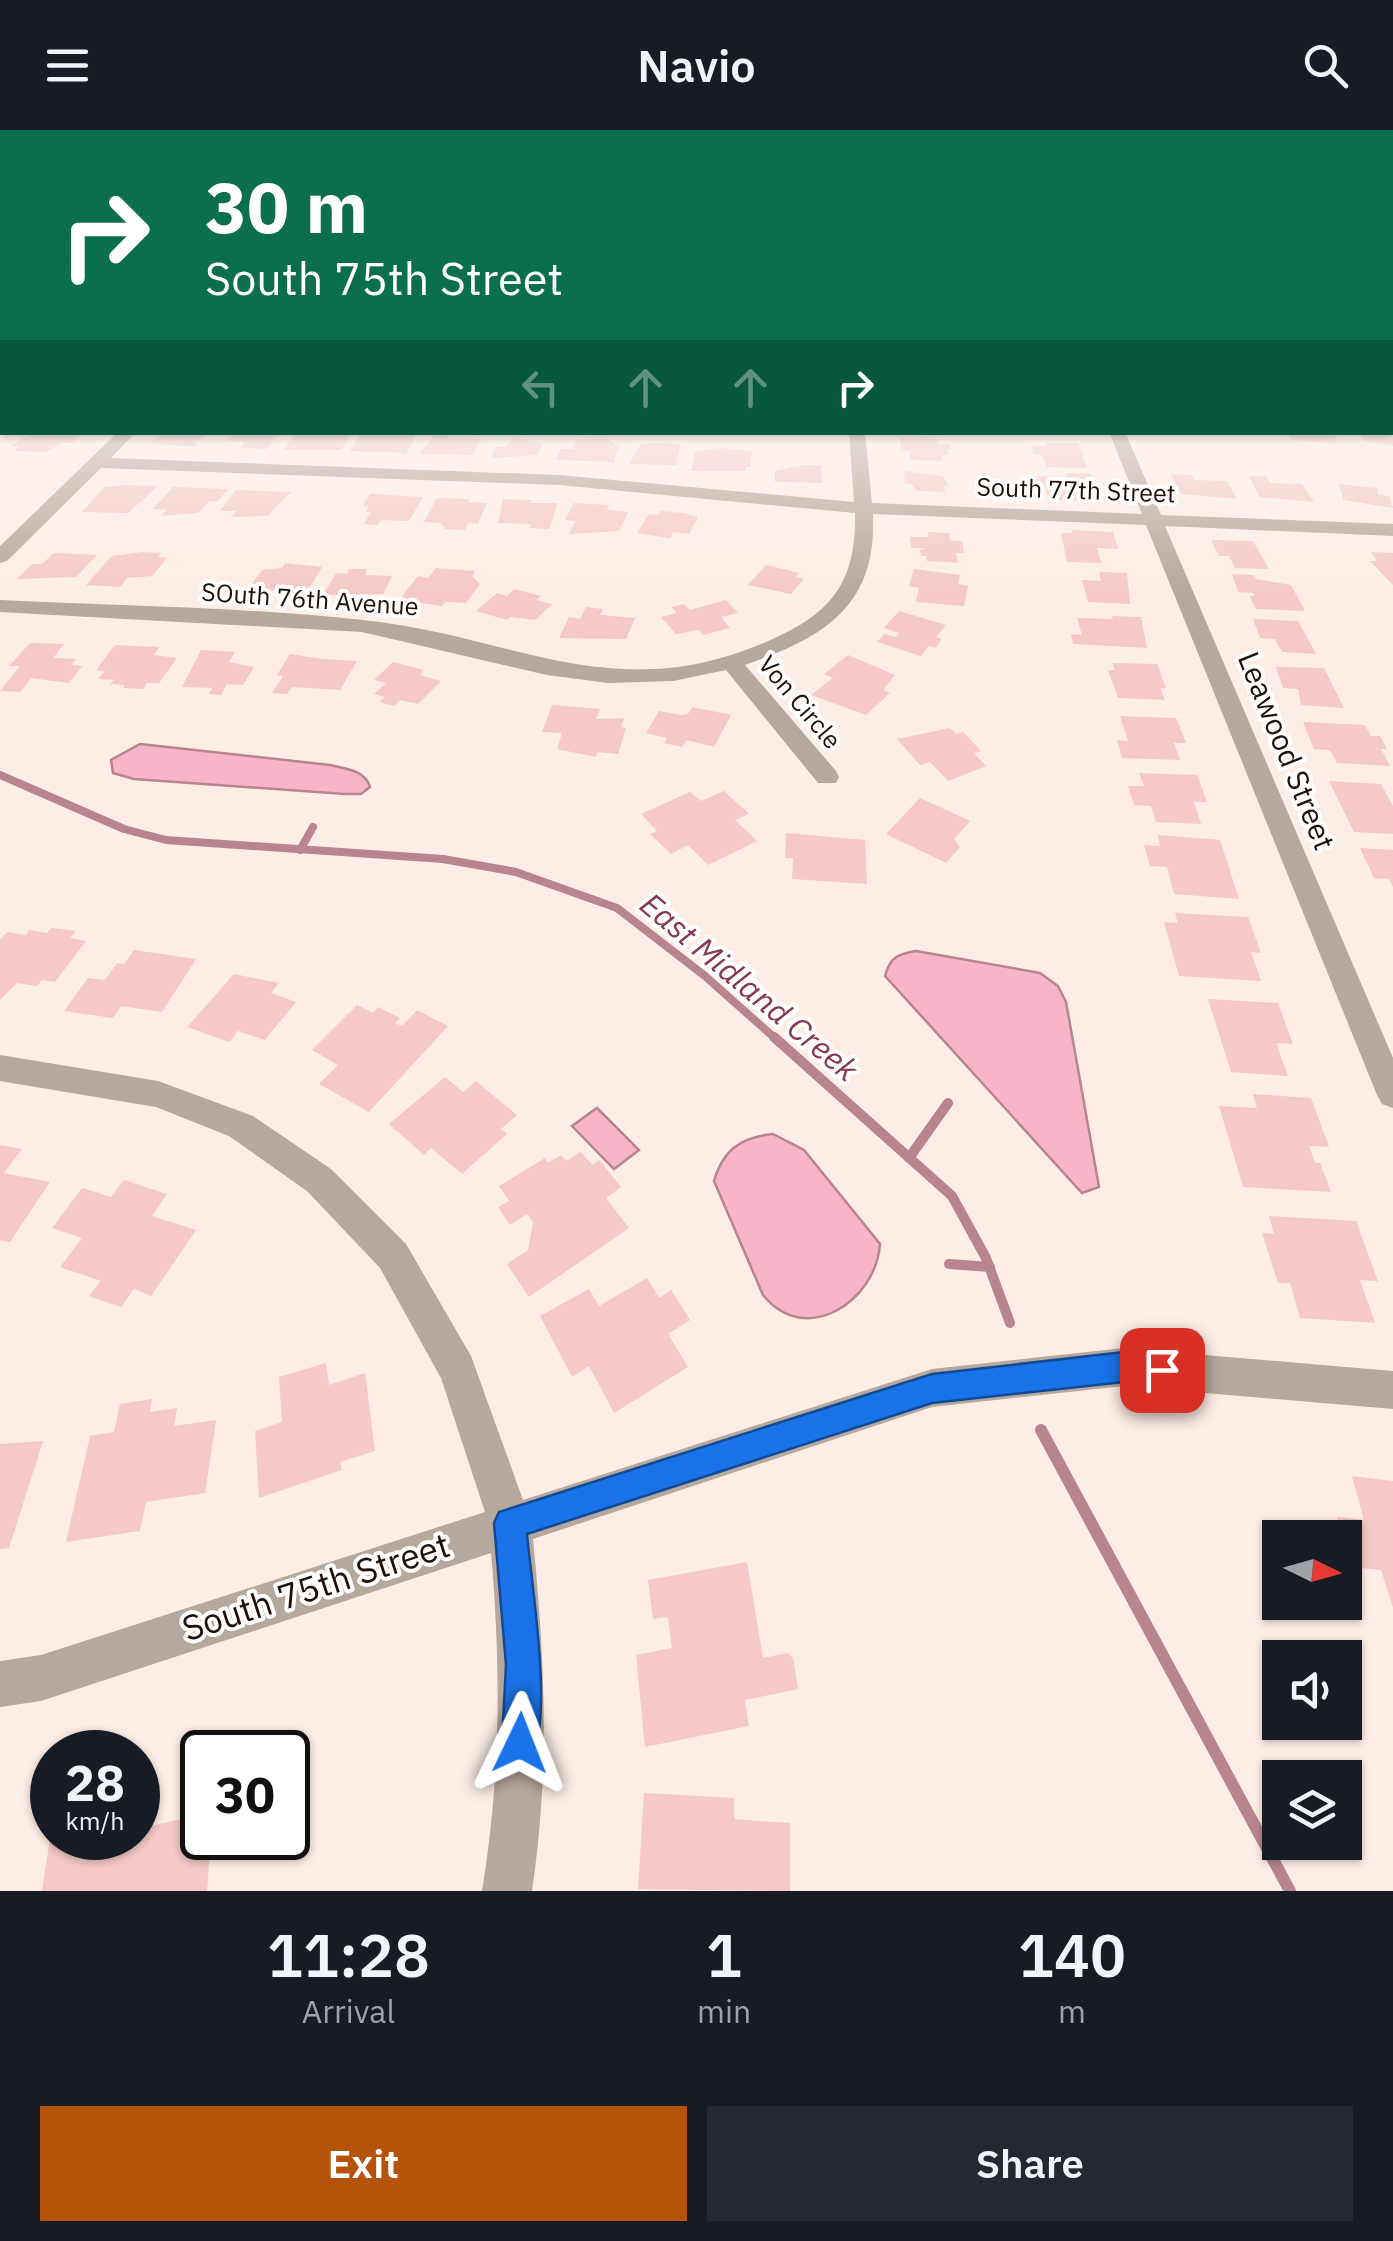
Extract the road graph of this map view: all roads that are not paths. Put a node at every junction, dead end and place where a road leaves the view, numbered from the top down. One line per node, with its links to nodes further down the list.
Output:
1 (125, 435): 4 (street)
2 (857, 435): 5 (street, SOuth 76th Avenue)
3 (1118, 435): 6 (street, Leawood Street)
4 (98, 464): 5 (street, South 77th Street); 8 (street)
5 (862, 507): 6 (street, South 77th Street); 10 (street, SOuth 76th Avenue)
6 (1154, 518): 7 (street, South 77th Street); 13 (street, Leawood Street)
7 (1393, 530)
8 (0, 557)
9 (0, 606): 10 (street, SOuth 76th Avenue)
10 (731, 662): 11 (street, Von Circle)
11 (827, 777)
12 (0, 1068): 15 (street)
13 (1393, 1095)
14 (1393, 1390): 15 (street, South 75th Street)
15 (510, 1523): 16 (street, South 75th Street); 17 (street)
16 (0, 1684)
17 (507, 1891)

